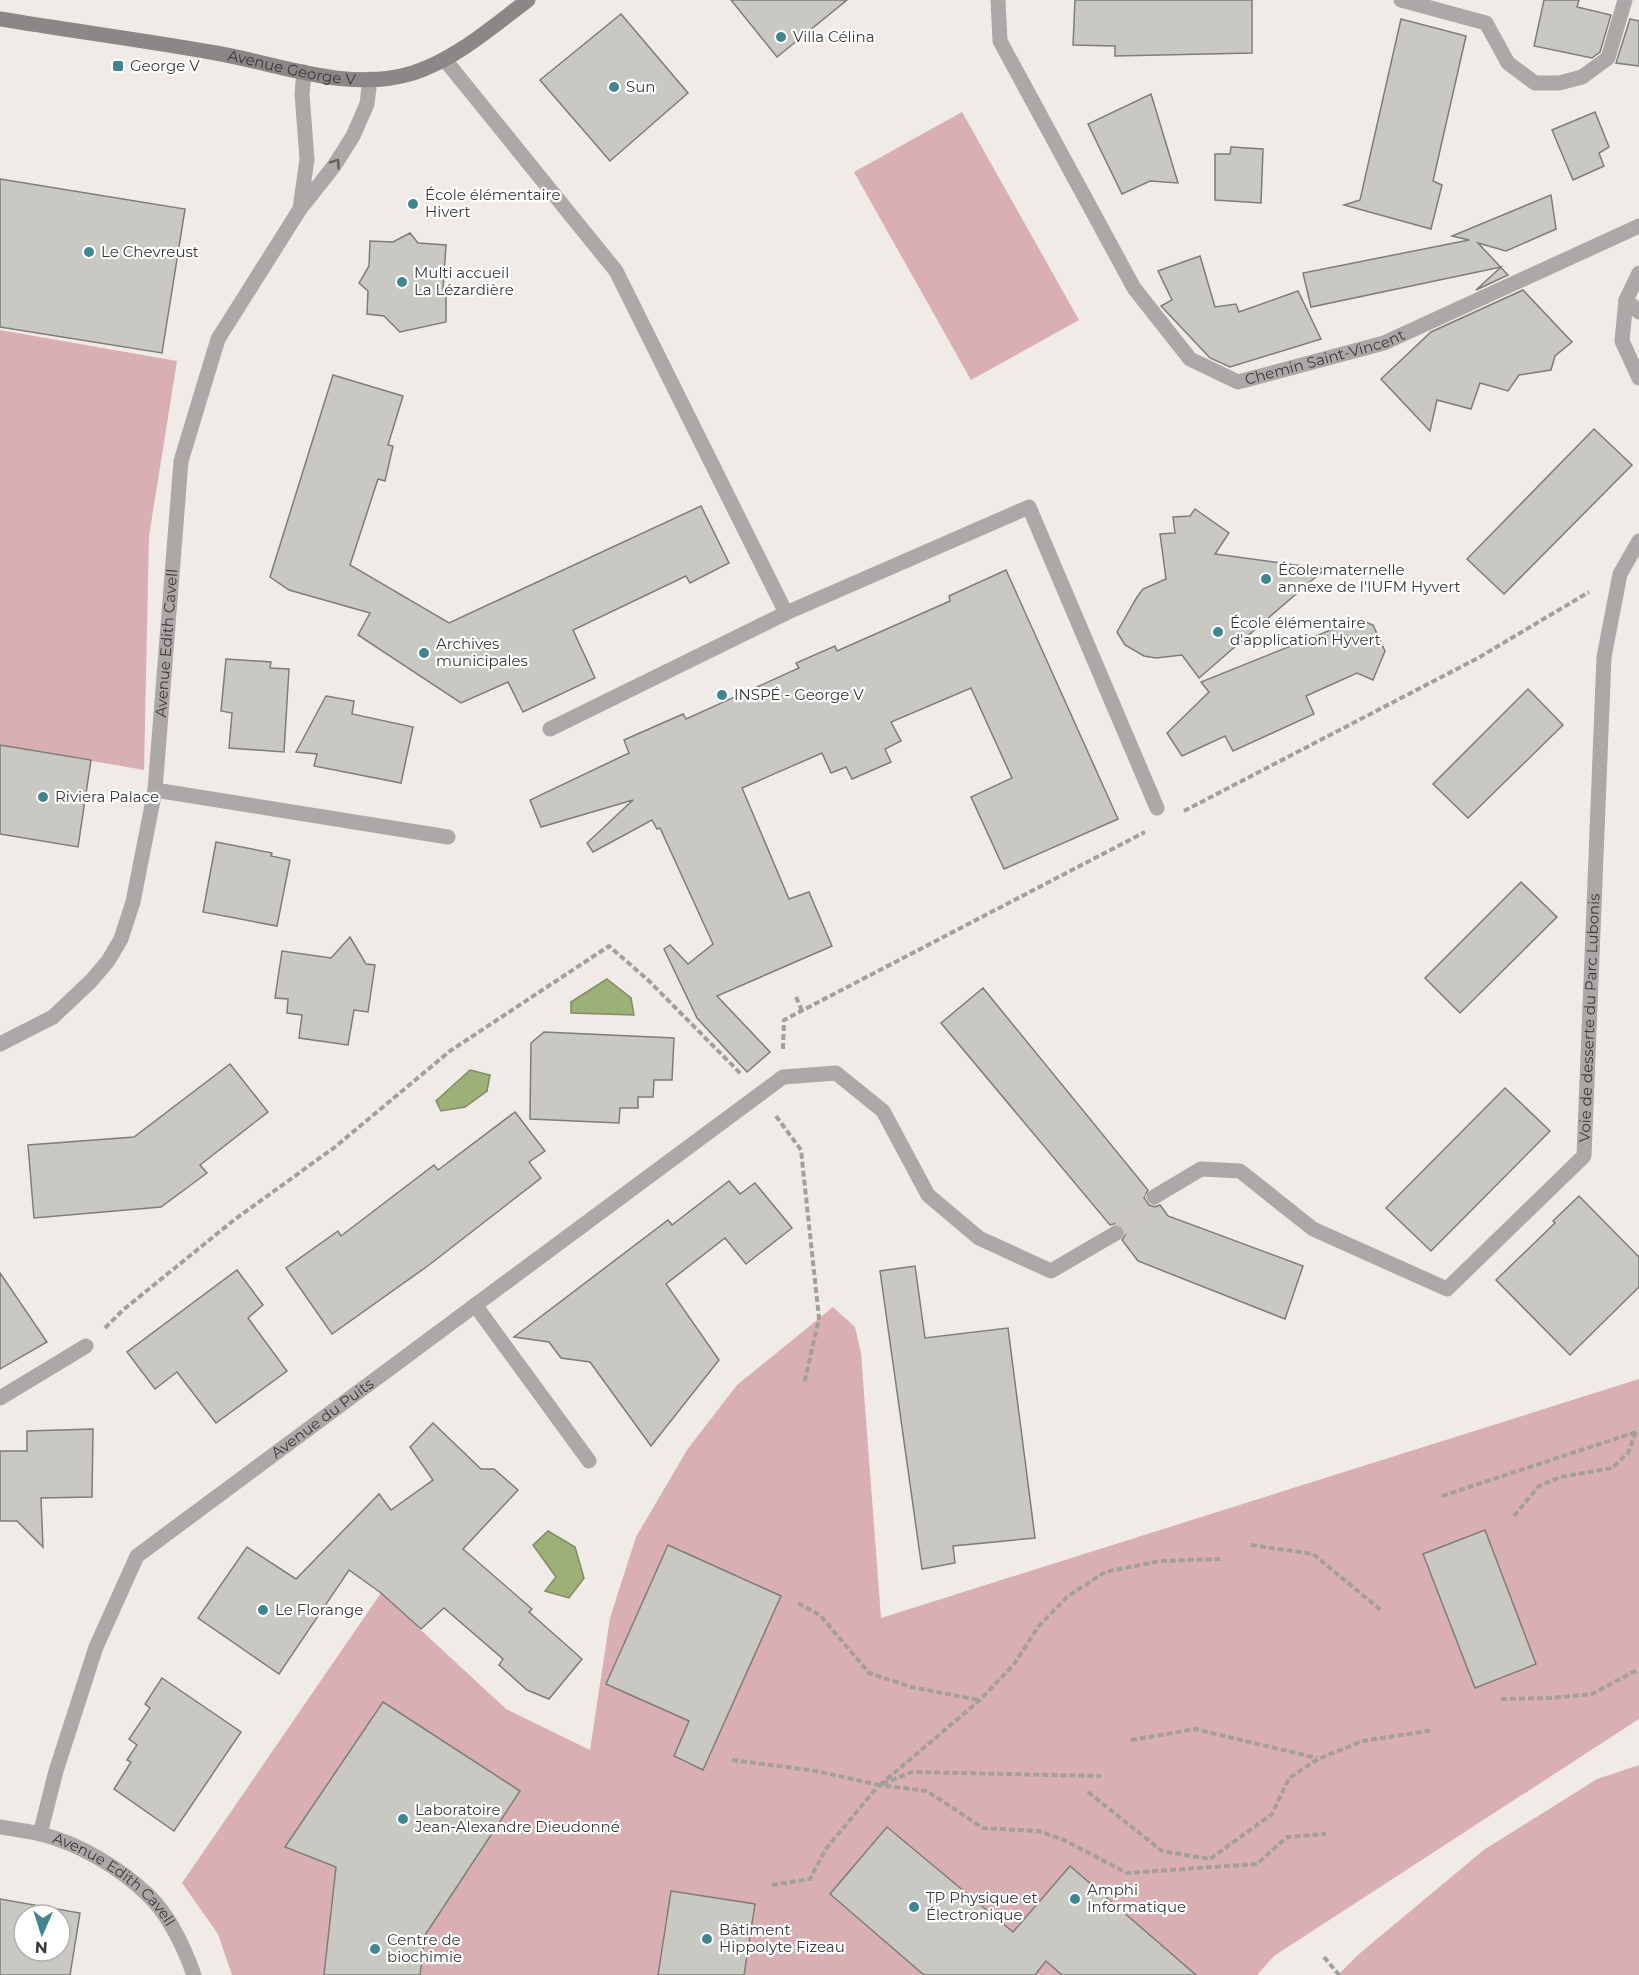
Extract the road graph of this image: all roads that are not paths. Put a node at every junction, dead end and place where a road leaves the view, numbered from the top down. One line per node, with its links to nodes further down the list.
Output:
1 (528, 0): 6 (street, Avenue George V)
2 (998, 0): 10 (street, Chemin Saint-Vincent)
3 (1401, 0): 4 (street)
4 (1625, 0)
5 (0, 19): 7 (street, Avenue George V)
6 (445, 60): 8 (street, Avenue George V); 18 (street)
7 (304, 72): 8 (street, Avenue George V); 9 (street, Avenue Edith Cavell)
8 (370, 79): 9 (street, Avenue Edith Cavell, one-way to 8)
9 (300, 209): 20 (street, Avenue Edith Cavell)
10 (1639, 226)
11 (1639, 273): 12 (street)
12 (1626, 300): 13 (street); 14 (street)
13 (1639, 312)
14 (1639, 378)
15 (1639, 541): 17 (street, Voie de desserte du Parc Lubonis)
16 (1639, 567): 17 (street)
17 (1620, 574): 24 (street, Voie de desserte du Parc Lubonis)
18 (786, 613): 19 (street); 21 (street)
19 (550, 729)
20 (155, 790): 22 (street); 23 (street, Avenue Edith Cavell)
21 (1157, 808)
22 (448, 837)
23 (0, 1044)
24 (1154, 1197)
25 (1116, 1233): 26 (street, Avenue du Puits)
26 (475, 1305): 29 (street); 31 (street, Avenue du Puits)
27 (86, 1347): 28 (street)
28 (0, 1398)
29 (589, 1461)
30 (0, 1827): 31 (street, Avenue Edith Cavell)
31 (40, 1834): 32 (street, Avenue Edith Cavell)
32 (194, 1975)

